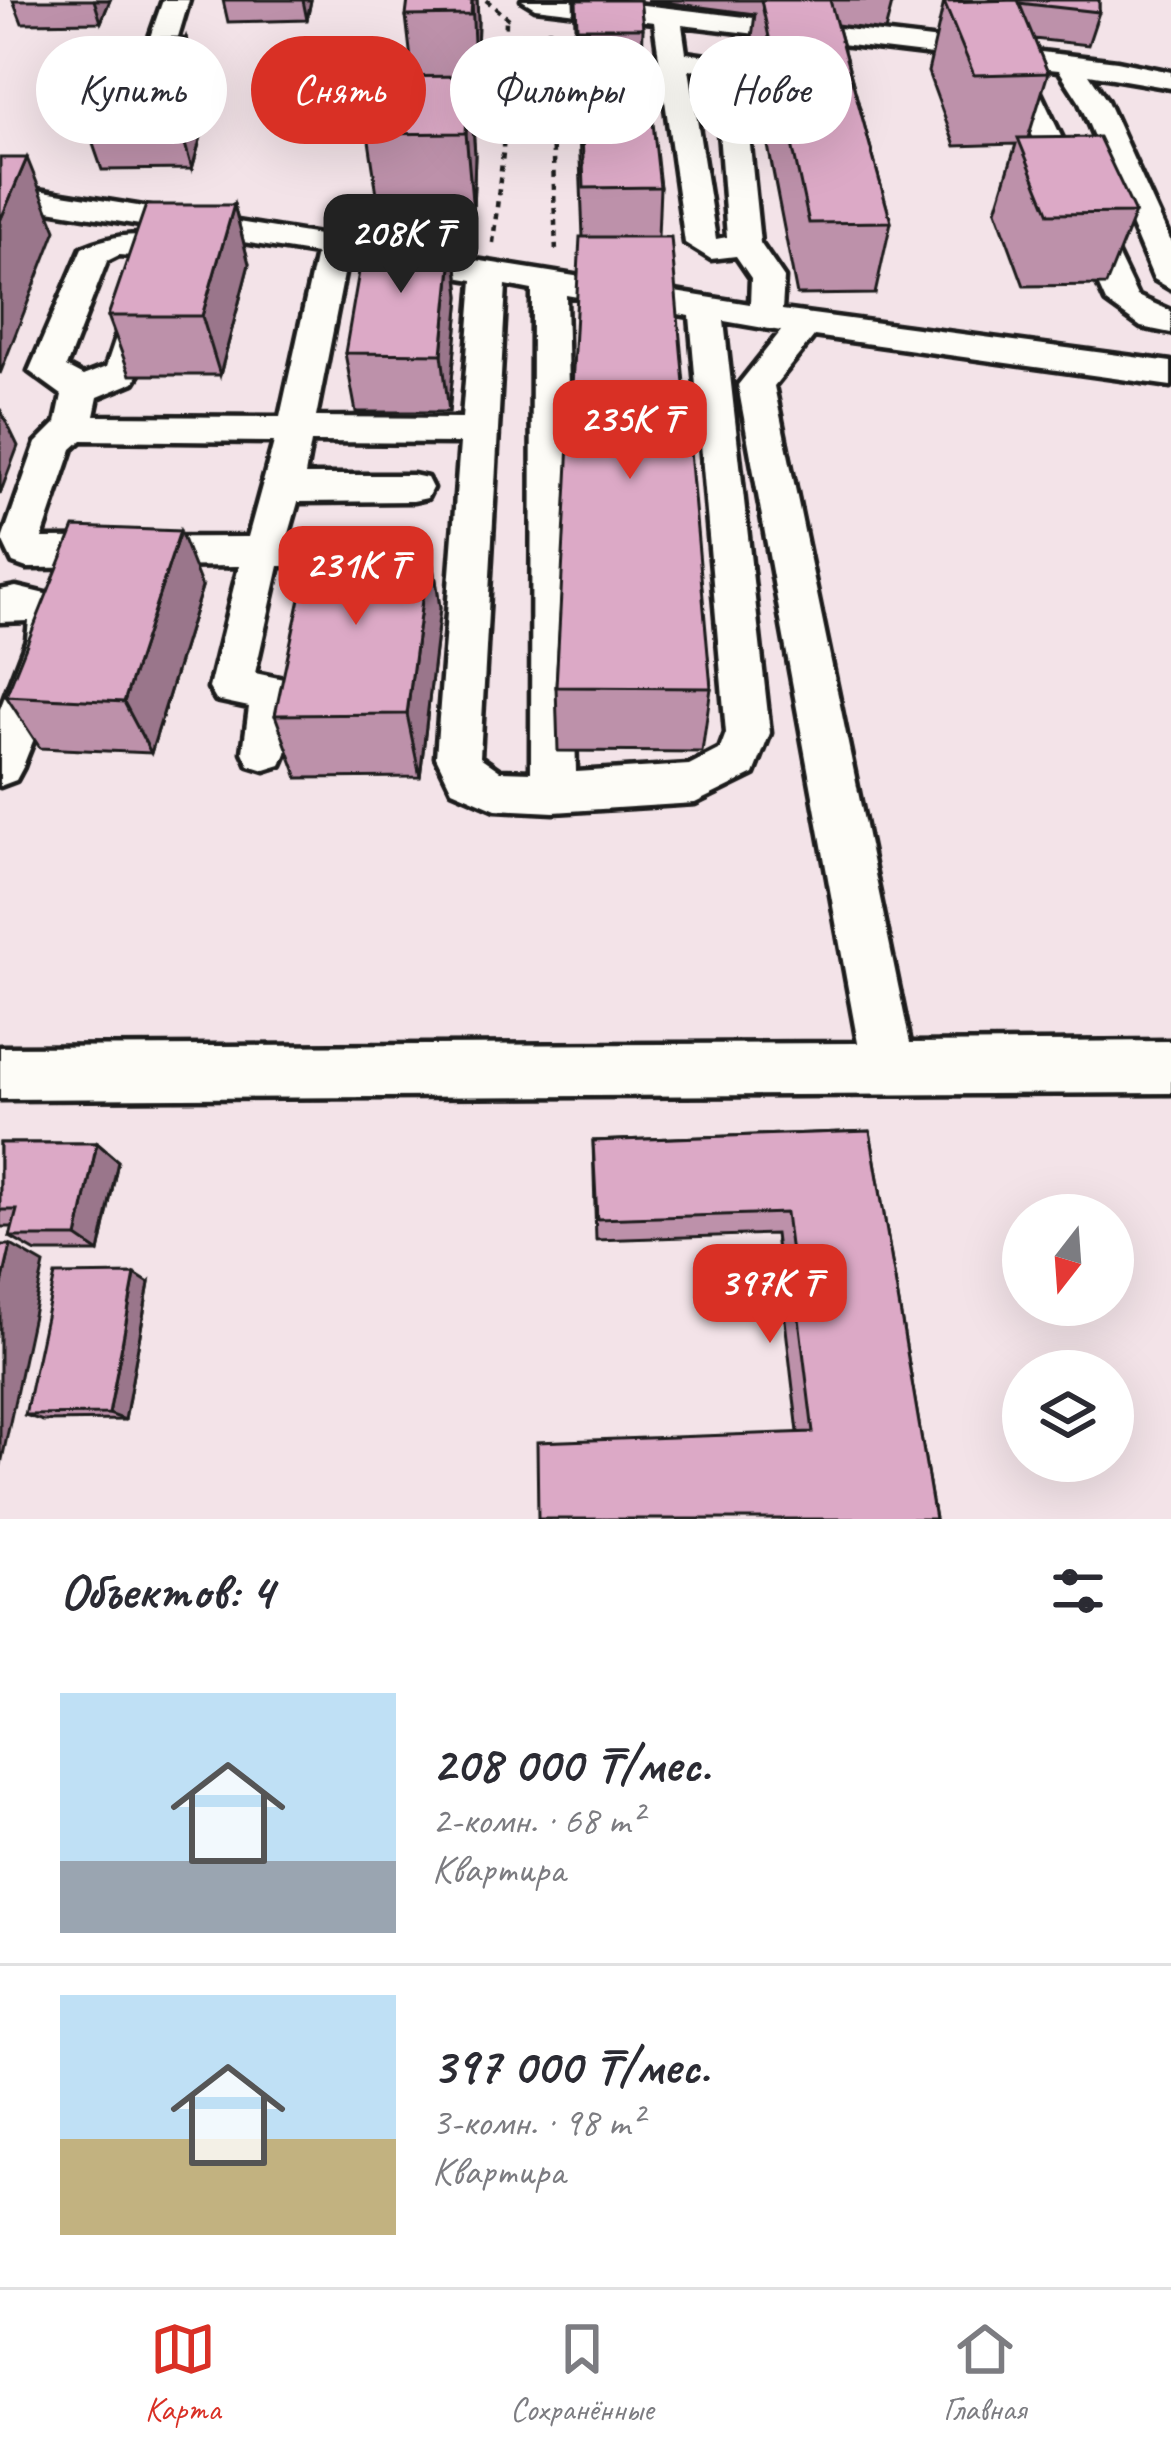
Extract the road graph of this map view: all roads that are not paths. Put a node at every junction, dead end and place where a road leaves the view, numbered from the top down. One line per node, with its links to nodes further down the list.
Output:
1 (176, 0): 4 (lane)
2 (543, 1): 3 (lane)
3 (667, 17): 5 (lane); 6 (lane)
4 (164, 36)
5 (1010, 57): 7 (lane); 17 (lane)
6 (673, 58): 10 (lane); 10 (lane)
7 (1069, 64): 8 (lane); 14 (lane)
8 (1171, 80)
9 (0, 193): 11 (lane)
10 (744, 244): 16 (lane)
11 (334, 248): 13 (lane); 19 (lane)
12 (553, 265): 13 (lane); 15 (lane); 28 (lane)
13 (490, 273): 20 (lane)
14 (1171, 279)
15 (706, 307): 16 (lane); 28 (lane)
16 (784, 320): 18 (lane); 30 (lane)
17 (1171, 322)
18 (1171, 374)
19 (293, 430): 20 (lane); 22 (lane); 23 (lane)
20 (480, 431): 28 (lane)
21 (413, 488): 22 (lane)
22 (283, 489): 23 (lane)
23 (266, 550): 24 (lane); 26 (lane)
24 (415, 551)
25 (0, 606): 27 (lane)
26 (266, 752)
27 (0, 767)
28 (554, 793)
29 (1171, 1067): 30 (lane)
30 (889, 1070): 31 (lane)
31 (0, 1073)

